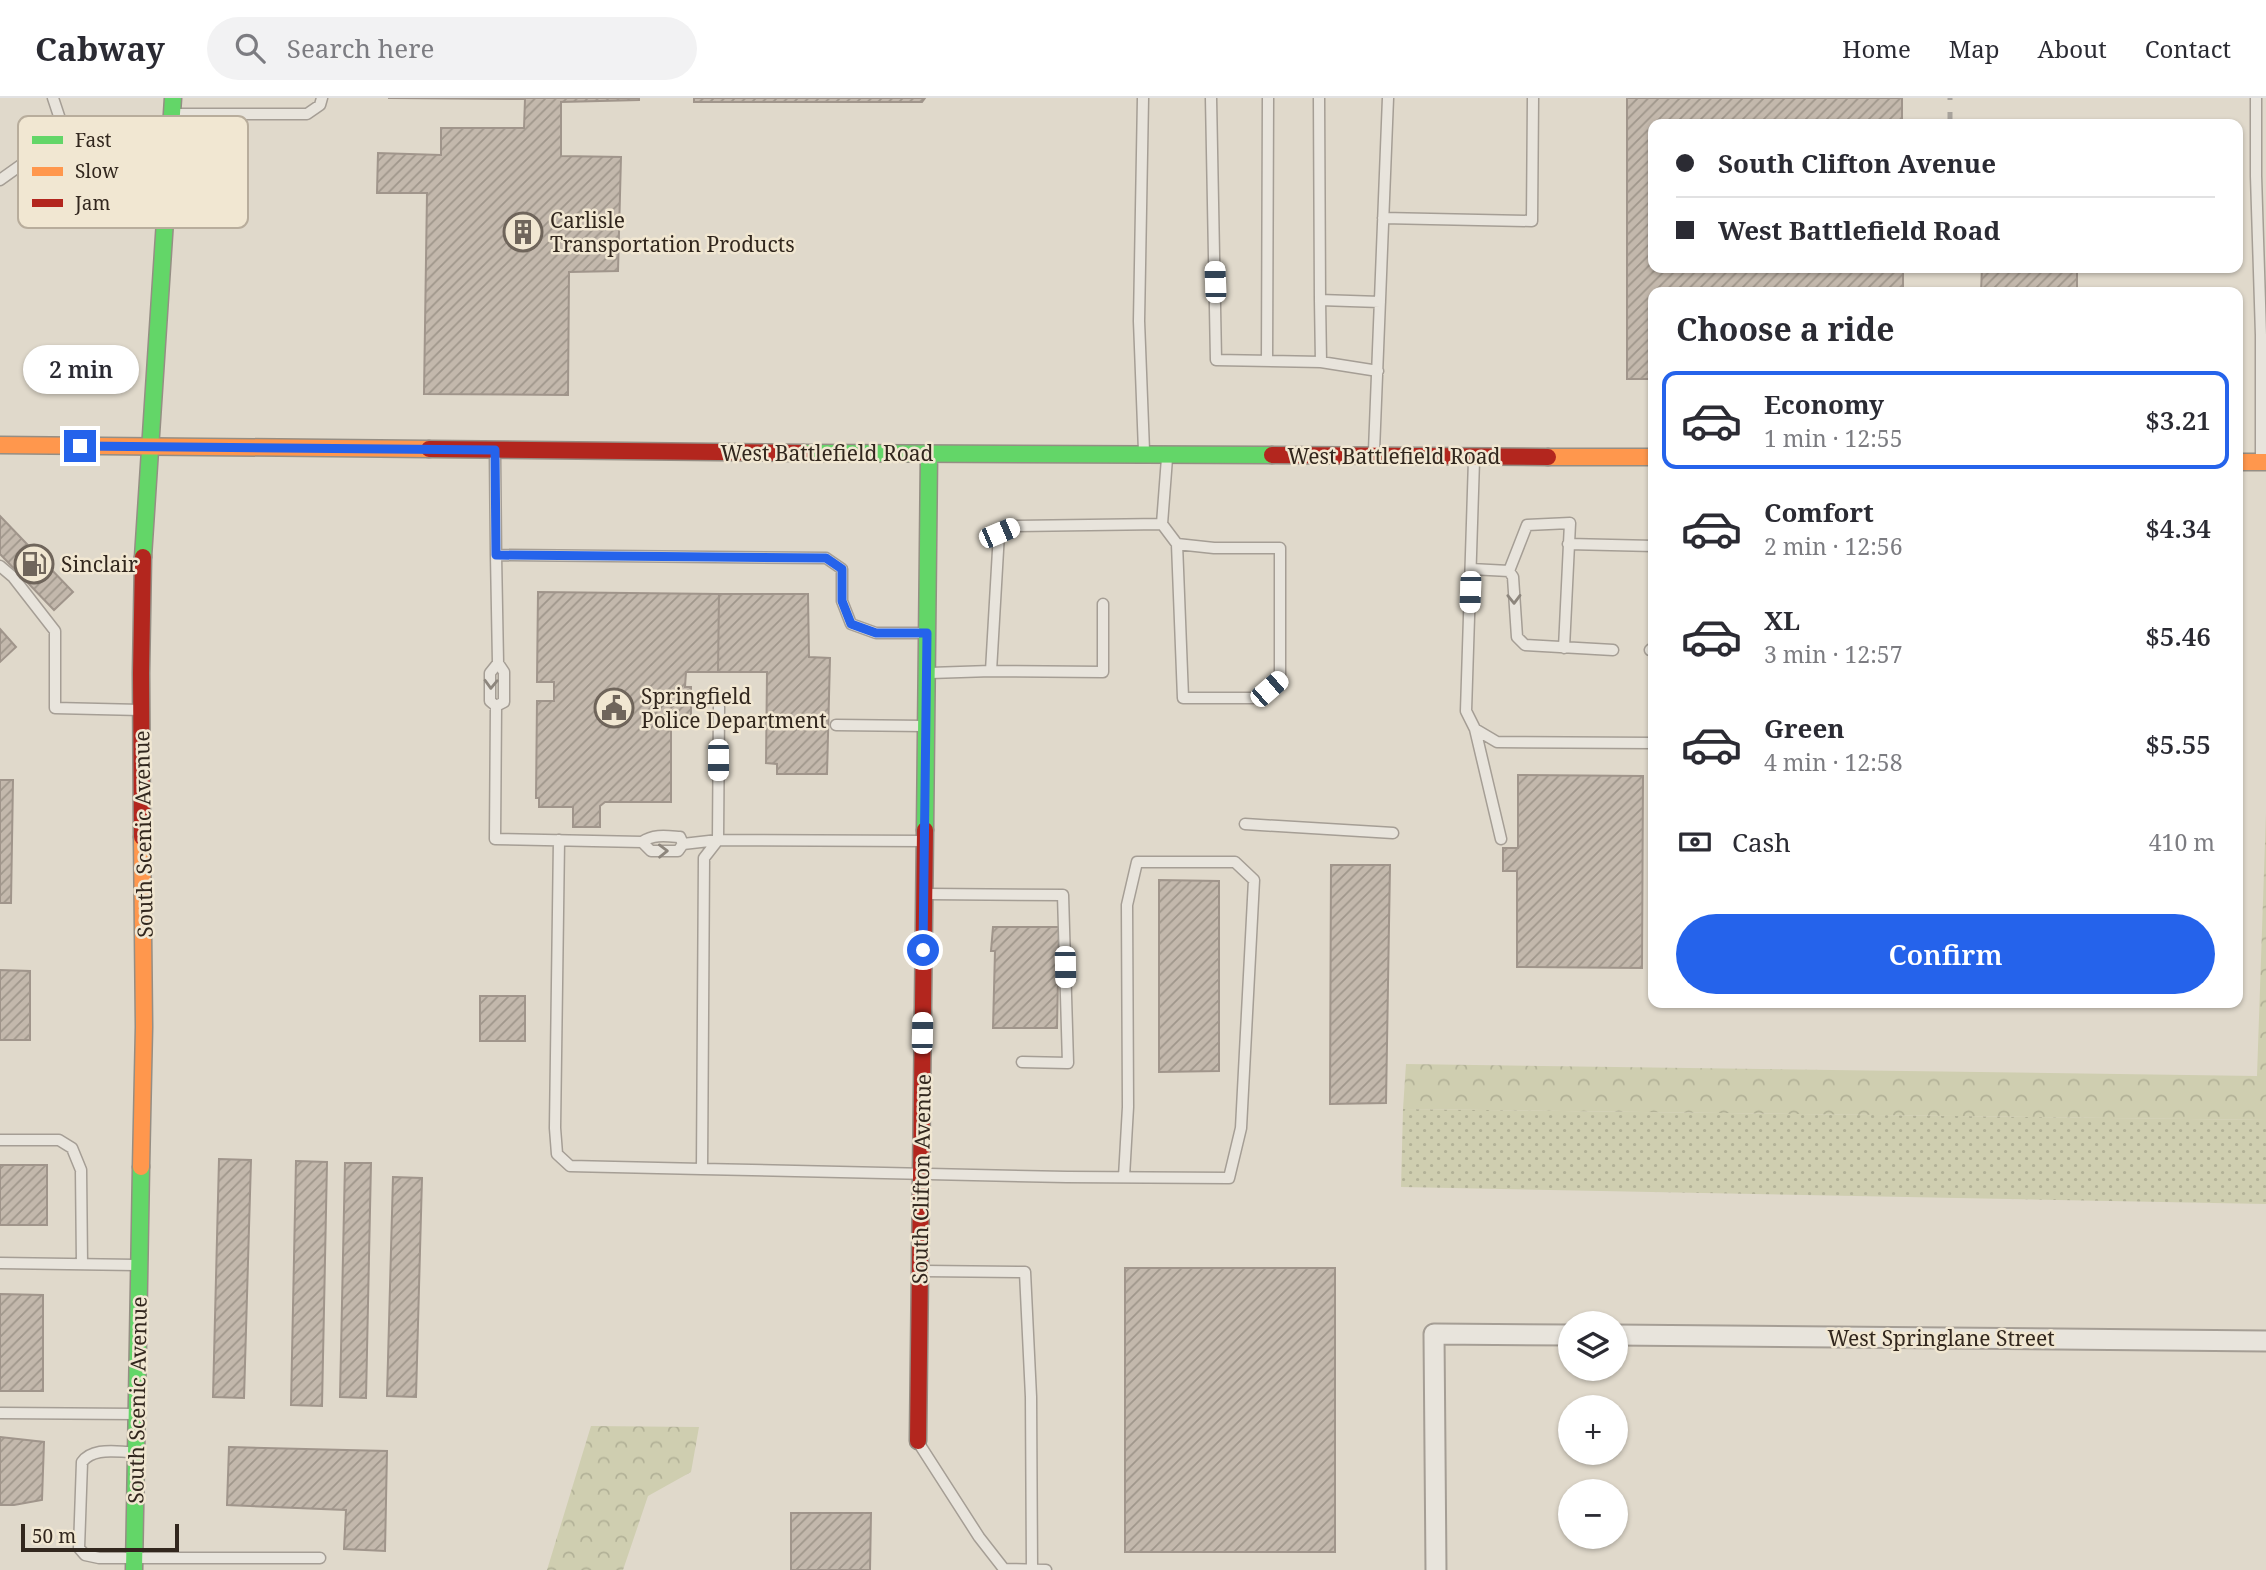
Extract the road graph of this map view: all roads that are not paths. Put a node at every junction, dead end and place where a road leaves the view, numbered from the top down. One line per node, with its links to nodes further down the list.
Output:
1 (53, 98): 11 (lane)
2 (322, 98): 10 (lane)
3 (1143, 98): 27 (lane)
4 (1211, 98): 20 (lane)
5 (1268, 98): 20 (lane)
6 (1319, 98): 18 (lane)
7 (1388, 98): 16 (lane)
8 (1533, 98): 16 (lane)
9 (2256, 98): 15 (lane)
10 (172, 114): 12 (lane)
11 (59, 116)
12 (144, 116)
13 (18, 167): 14 (lane)
14 (0, 180)
15 (2261, 207): 33 (lane)
16 (1383, 218): 19 (lane)
17 (164, 228): 24 (main road, South Scenic Avenue)
18 (1320, 300): 19 (lane); 21 (lane)
19 (1380, 302): 22 (lane)
20 (1267, 362): 21 (lane)
21 (1321, 362): 22 (lane)
22 (1378, 371): 29 (lane)
23 (0, 444): 24 (main road, West Battlefield Road)
24 (149, 447): 25 (main road, West Battlefield Road); 49 (main road, South Scenic Avenue)
25 (495, 450): 26 (main road, West Battlefield Road); 38 (lane)
26 (929, 454): 27 (main road, West Battlefield Road); 43 (main road, South Clifton Avenue)
27 (1144, 454): 28 (main road, West Battlefield Road)
28 (1167, 454): 29 (main road, West Battlefield Road); 34 (lane)
29 (1374, 456): 30 (main road, West Battlefield Road)
30 (1474, 456): 31 (main road, West Battlefield Road); 40 (lane)
31 (1648, 457)
32 (2243, 462): 33 (main road)
33 (2263, 462)
34 (1162, 524): 35 (lane); 46 (lane)
35 (1177, 544): 35 (lane)
36 (1568, 544): 37 (lane); 41 (lane); 44 (lane)
37 (1648, 546)
38 (496, 555): 43 (lane); 57 (lane)
39 (0, 566): 49 (lane)
40 (1471, 569): 41 (lane); 52 (lane)
41 (1508, 571): 44 (lane, one-way to 44)
42 (1103, 604): 46 (lane)
43 (927, 633): 47 (main road, South Clifton Avenue)
44 (1564, 648): 45 (lane)
45 (1613, 650)
46 (991, 671): 47 (lane)
47 (926, 673): 51 (main road, South Clifton Avenue)
48 (719, 707): 58 (lane)
49 (142, 710): 70 (main road, South Scenic Avenue)
50 (835, 725): 51 (lane)
51 (926, 726): 59 (main road, South Clifton Avenue)
52 (1475, 729): 53 (lane); 56 (lane)
53 (1648, 743)
54 (1245, 824): 55 (lane)
55 (1394, 833)
56 (1501, 839)
57 (559, 840): 60 (lane); 65 (lane)
58 (718, 840): 59 (lane); 61 (lane); 65 (lane)
59 (924, 841): 62 (main road, South Clifton Avenue)
60 (642, 842): 61 (lane, one-way to 61); 61 (lane)
61 (682, 844)
62 (924, 894): 63 (lane); 66 (main road, South Clifton Avenue)
63 (1022, 1062)
64 (0, 1140): 69 (lane)
65 (702, 1169): 66 (lane)
66 (921, 1173): 67 (lane); 71 (main road, South Clifton Avenue)
67 (1124, 1177): 67 (lane)
68 (0, 1263): 69 (lane)
69 (82, 1264): 70 (lane)
70 (140, 1265): 76 (main road, South Scenic Avenue)
71 (920, 1270): 77 (main road, South Clifton Avenue); 81 (lane)
72 (1558, 1335): 83 (street)
73 (1628, 1335): 74 (street, West Springlane Street)
74 (2266, 1341)
75 (0, 1413): 76 (lane)
76 (137, 1414): 78 (main road, South Scenic Avenue)
77 (918, 1441): 81 (lane)
78 (136, 1452): 80 (main road, South Scenic Avenue); 80 (lane)
79 (320, 1558): 80 (lane)
80 (134, 1563)
81 (1032, 1570): 82 (lane)
82 (1046, 1570)
83 (1436, 1570)

